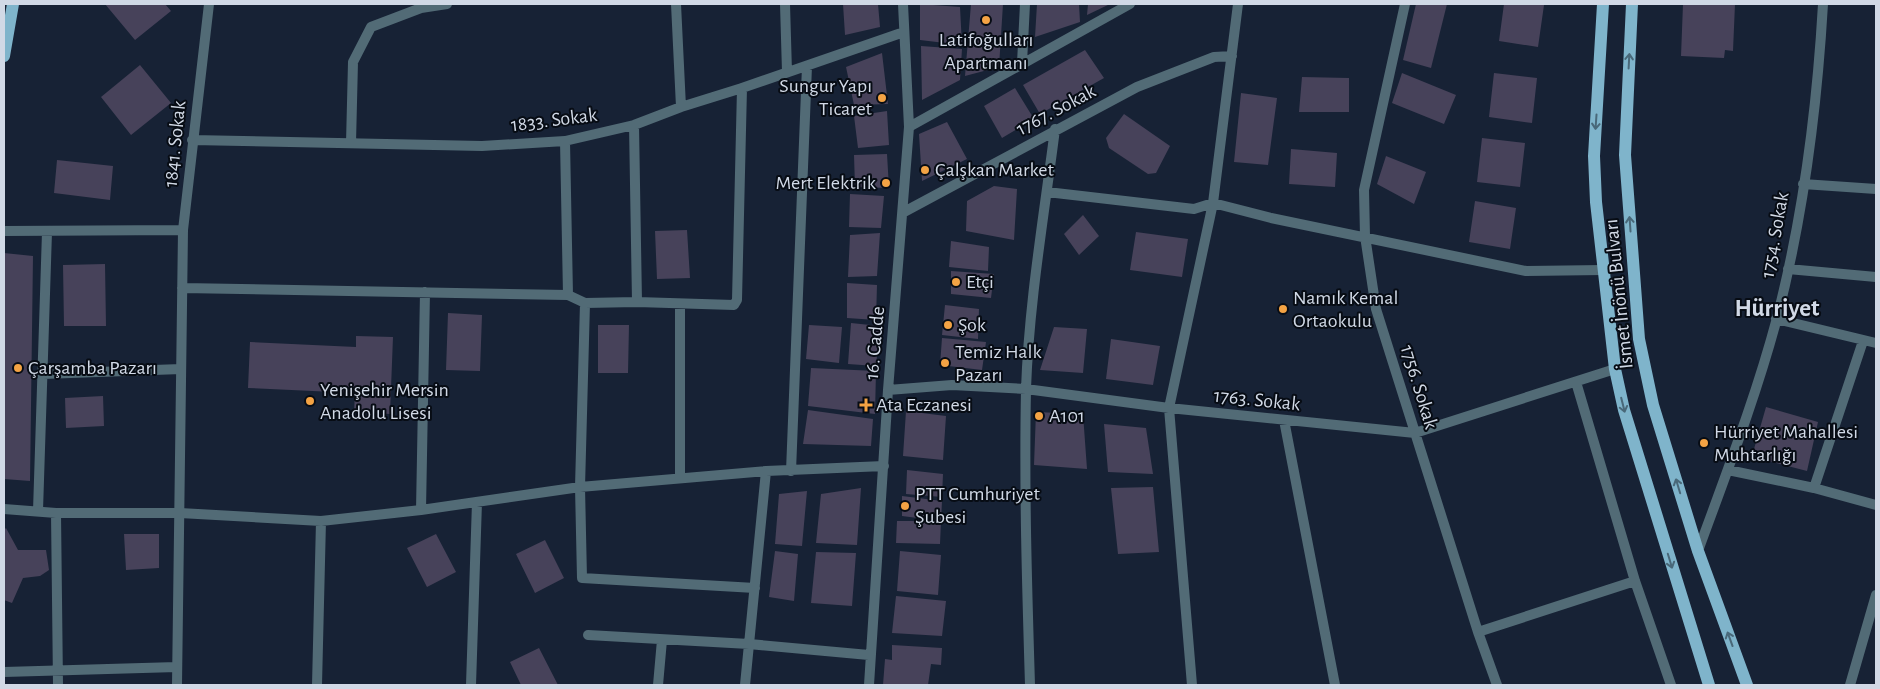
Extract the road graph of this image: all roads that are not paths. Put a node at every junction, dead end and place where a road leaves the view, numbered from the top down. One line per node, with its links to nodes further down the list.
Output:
1 (13, 4): 15 (main road)
2 (209, 4): 25 (street, 1841. Sokak)
3 (447, 4): 27 (street)
4 (676, 4): 21 (street)
5 (785, 4): 19 (street)
6 (903, 4): 14 (street, 16. Cadde)
7 (1025, 4): 17 (street)
8 (1130, 4): 17 (street)
9 (1238, 4): 16 (street)
10 (1405, 4): 36 (street, 1756. Sokak)
11 (1603, 4): 38 (main road, İsmet İnönü Bulvarı, one-way to 38)
12 (1632, 4): 73 (main road, İsmet İnönü Bulvarı, one-way to 12)
13 (1823, 4): 28 (street, 1754. Sokak)
14 (904, 32): 18 (street, 1833. Sokak); 23 (street, 16. Cadde)
15 (4, 56)
16 (1232, 56): 24 (street, 1767. Sokak); 31 (street)
17 (1022, 63): 23 (street)
18 (807, 66): 19 (street, 1833. Sokak); 59 (street)
19 (788, 72): 20 (street, 1833. Sokak)
20 (742, 88): 21 (street, 1833. Sokak); 45 (street)
21 (681, 106): 22 (street, 1833. Sokak)
22 (634, 125): 26 (street, 1833. Sokak); 43 (street)
23 (909, 128): 32 (street, 16. Cadde)
24 (1055, 130): 30 (street); 32 (street, 1767. Sokak)
25 (192, 140): 27 (street, 1833. Sokak); 33 (street, 1841. Sokak)
26 (566, 140): 27 (street, 1833. Sokak); 42 (street)
27 (352, 143)
28 (1803, 184): 29 (street); 37 (street, 1754. Sokak)
29 (1876, 189)
30 (1047, 192): 31 (street); 53 (street)
31 (1213, 204): 36 (street); 55 (street)
32 (904, 212): 54 (street, 16. Cadde)
33 (183, 230): 35 (street); 40 (street, 1841. Sokak)
34 (4, 232): 35 (street)
35 (47, 232): 51 (street)
36 (1365, 236): 38 (street); 57 (street, 1756. Sokak)
37 (1788, 269): 39 (street); 46 (street, 1754. Sokak)
38 (1603, 270): 50 (main road, İsmet İnönü Bulvarı)
39 (1876, 277)
40 (182, 288): 41 (street); 49 (street, 1841. Sokak)
41 (425, 292): 42 (street); 68 (street)
42 (568, 295): 44 (street)
43 (637, 302): 44 (street); 45 (street)
44 (585, 303): 63 (street)
45 (680, 304): 62 (street)
46 (1776, 319): 47 (street); 60 (street, 1754. Sokak)
47 (1863, 340): 48 (street); 64 (street)
48 (1876, 343)
49 (181, 369): 51 (street); 71 (street, 1841. Sokak)
50 (1615, 369): 52 (street, 1763. Sokak); 97 (main road, İsmet İnönü Bulvarı, one-way to 97)
51 (42, 374): 69 (street)
52 (1576, 382): 57 (street, 1763. Sokak); 74 (street)
53 (1026, 389): 54 (street, 1763. Sokak); 55 (street, 1763. Sokak); 92 (street)
54 (888, 390): 58 (street, 16. Cadde)
55 (1168, 408): 56 (street, 1763. Sokak); 93 (street)
56 (1284, 420): 57 (street, 1763. Sokak); 94 (street)
57 (1415, 433): 77 (street, 1756. Sokak)
58 (884, 466): 59 (street); 81 (street, 16. Cadde)
59 (791, 470): 61 (street)
60 (1728, 470): 64 (street); 73 (street, 1754. Sokak)
61 (766, 471): 62 (street); 75 (street)
62 (680, 478): 63 (street)
63 (580, 487): 65 (street); 75 (street)
64 (1814, 488): 66 (street)
65 (477, 502): 68 (street); 88 (street)
66 (1876, 505)
67 (4, 509): 69 (street)
68 (421, 510): 72 (street)
69 (38, 511): 70 (street)
70 (56, 513): 71 (street); 83 (street)
71 (180, 513): 72 (street); 82 (street, 1841. Sokak)
72 (321, 521): 87 (street)
73 (1698, 551): 98 (main road, İsmet İnönü Bulvarı, one-way to 73)
74 (1635, 581): 77 (street); 96 (street)
75 (755, 588): 80 (street)
76 (1876, 595): 99 (street)
77 (1478, 632): 95 (street, 1756. Sokak)
78 (588, 635): 79 (street)
79 (662, 640): 80 (street); 89 (street)
80 (749, 644): 81 (street); 90 (street)
81 (869, 655): 91 (street, 16. Cadde)
82 (177, 666): 83 (street); 86 (street, 1841. Sokak)
83 (58, 669): 84 (street); 85 (street)
84 (4, 672)
85 (58, 685)
86 (177, 685)
87 (318, 685)
88 (471, 685)
89 (658, 685)
90 (745, 685)
91 (868, 685)
92 (1030, 685)
93 (1192, 685)
94 (1335, 685)
95 (1497, 685)
96 (1671, 685)
97 (1709, 685)
98 (1747, 685)
99 (1850, 685)

